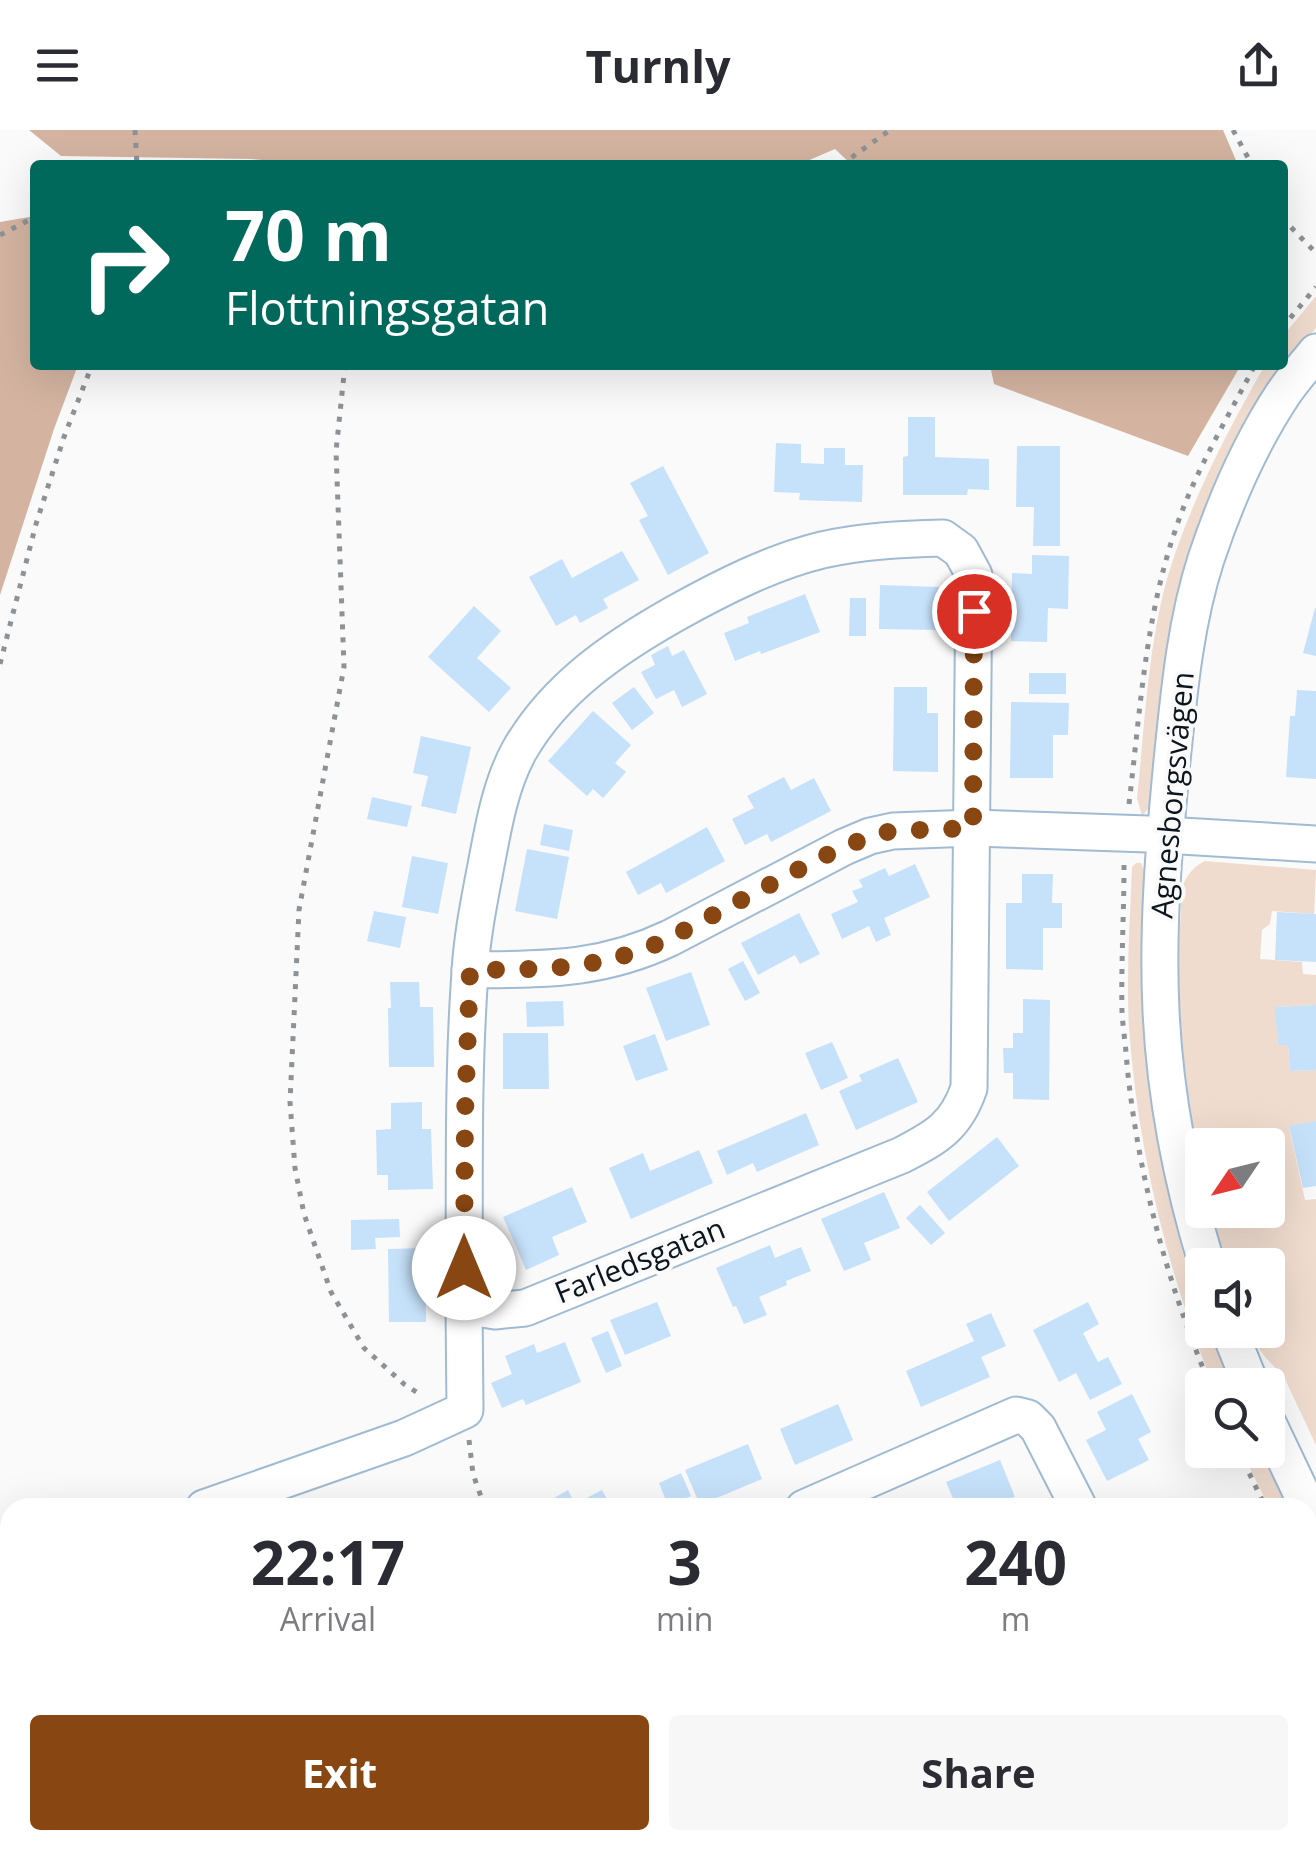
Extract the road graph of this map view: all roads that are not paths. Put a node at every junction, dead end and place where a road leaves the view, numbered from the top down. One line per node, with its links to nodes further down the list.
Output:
1 (1316, 352): 3 (street, Agnesborgsvägen)
2 (973, 828): 3 (street); 5 (street); 5 (street, Farledsgatan); 7 (street, Farledsgatan)
3 (1165, 835): 4 (street); 6 (street, Agnesborgsvägen)
4 (1316, 844)
5 (470, 970): 7 (street, Farledsgatan)
6 (1203, 1248)
7 (464, 1306): 9 (street)
8 (1285, 1459): 12 (street)
9 (233, 1498)
10 (827, 1498): 11 (street)
11 (1074, 1498)
12 (1304, 1498)

